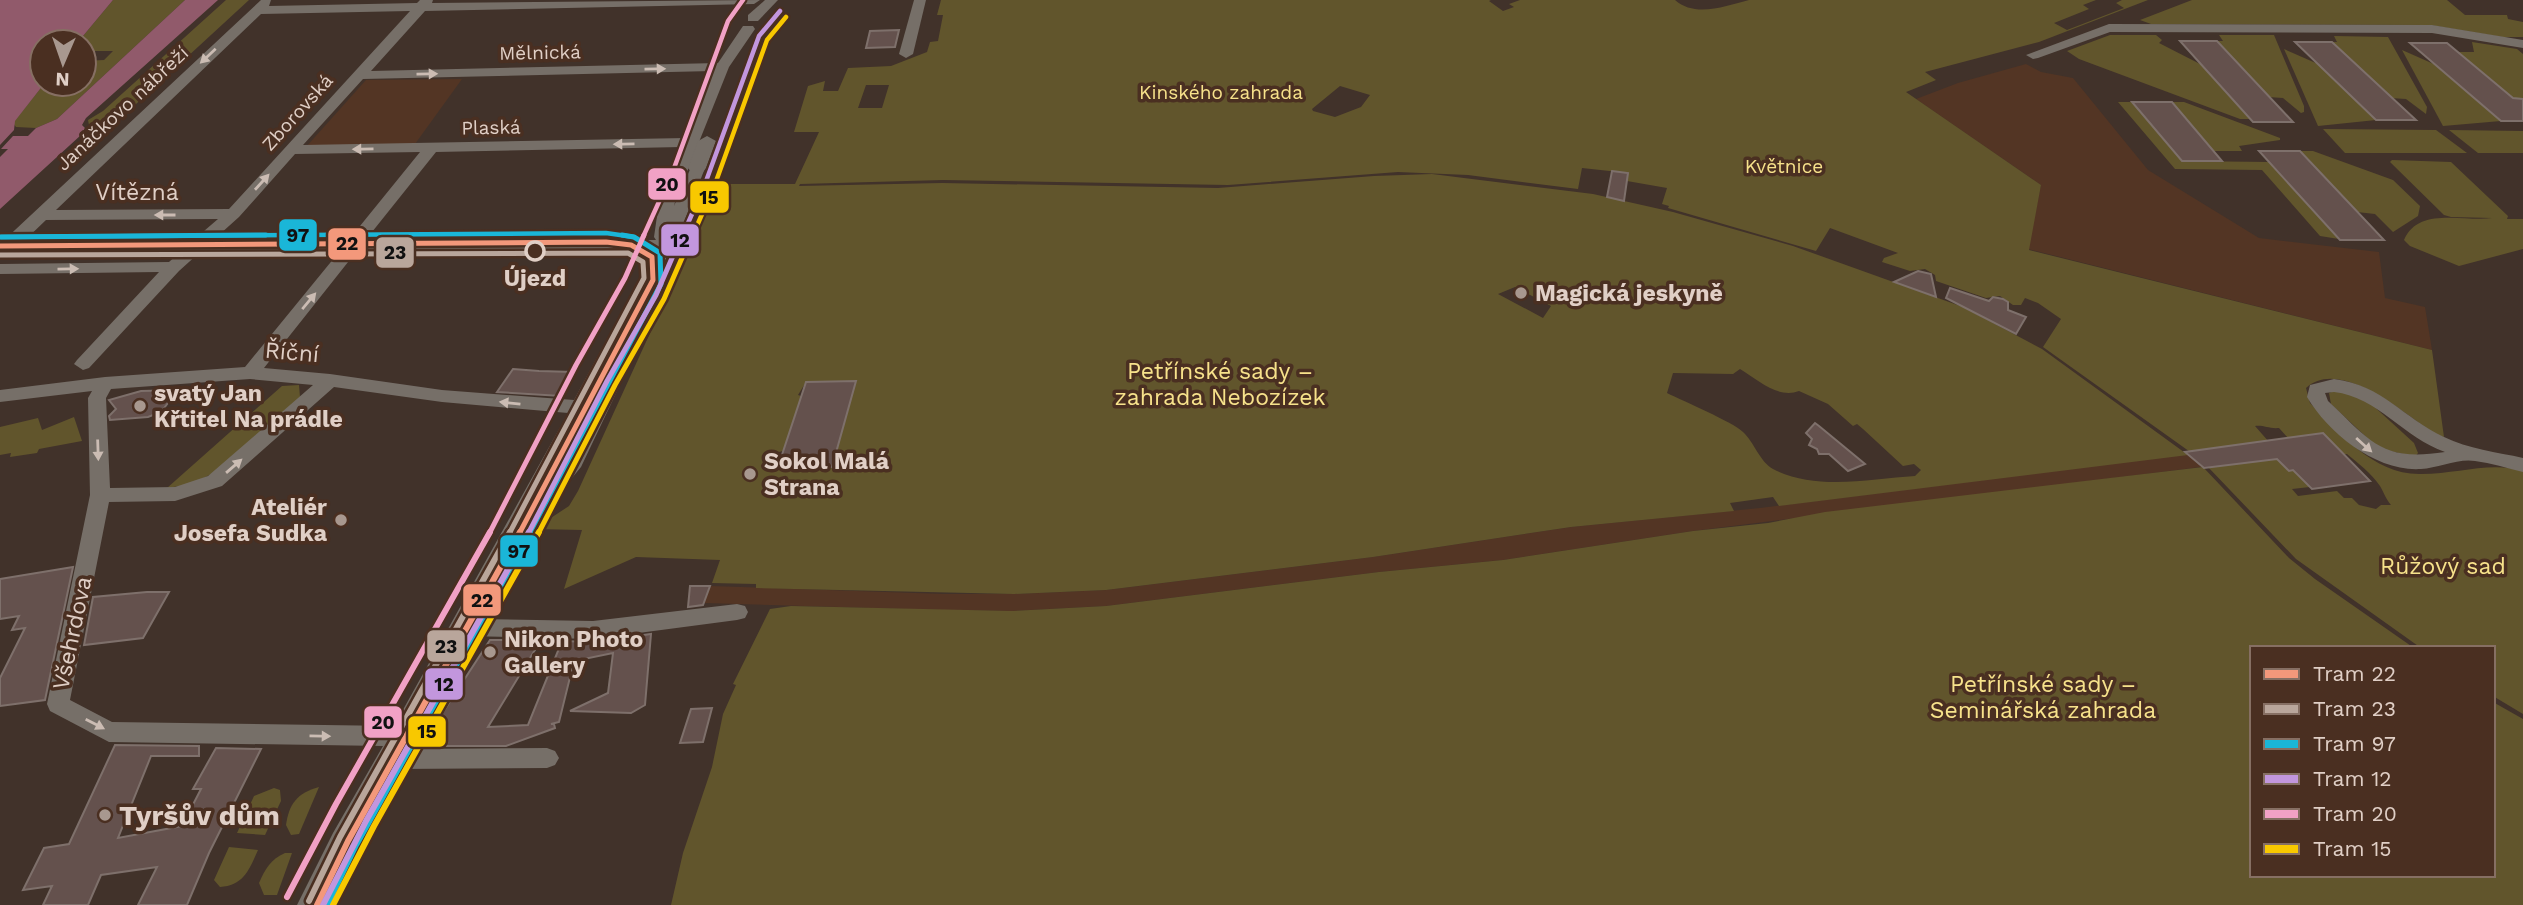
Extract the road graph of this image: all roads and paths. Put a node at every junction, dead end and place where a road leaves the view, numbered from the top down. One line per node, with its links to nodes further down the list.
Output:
1 (755, 0): 4 (street); 6 (street)
2 (772, 0): 6 (street)
3 (920, 0): 8 (street)
4 (423, 4): 5 (street); 11 (street, Zborovská)
5 (263, 5): 17 (street, Janáčkovo nábřeží, one-way to 17)
6 (751, 24): 10 (street); 12 (street)
7 (2523, 44): 9 (street)
8 (906, 54)
9 (2033, 55)
10 (722, 67): 11 (street, Mělnická, one-way to 10); 12 (street)
11 (359, 75): 14 (street, Zborovská)
12 (700, 142): 13 (street, Plaská, one-way to 13); 15 (street); 19 (street)
13 (432, 147): 14 (street, Plaská, one-way to 14); 18 (street)
14 (291, 150): 16 (street, Zborovská, one-way to 14)
15 (697, 168): 19 (street)
16 (233, 214): 17 (street, Vítězná, one-way to 17); 20 (street, Zborovská)
17 (41, 215): 21 (street, Janáčkovo nábřeží)
18 (355, 245): 19 (street); 20 (street); 26 (street, one-way to 18)
19 (665, 245): 24 (street)
20 (194, 248): 21 (street); 22 (street)
21 (2, 251)
22 (173, 267): 23 (street, one-way to 22); 25 (street)
23 (0, 270)
24 (651, 275): 30 (street); 34 (street)
25 (83, 364)
26 (250, 373): 27 (street, Říční); 28 (street, Říční)
27 (330, 380): 30 (street, Říční, one-way to 27); 33 (street, one-way to 27)
28 (105, 383): 29 (street, Říční); 33 (street, Všehrdova, one-way to 33)
29 (0, 396)
30 (578, 407): 34 (street)
31 (2473, 453): 31 (street, one-way to 31); 32 (street)
32 (2523, 465)
33 (100, 495): 37 (street, Všehrdova, one-way to 37)
34 (513, 532): 36 (street)
35 (737, 612): 36 (street)
36 (462, 626): 37 (street)
37 (401, 736): 39 (street)
38 (547, 758): 39 (street)
39 (388, 759): 40 (street)
40 (310, 905)

